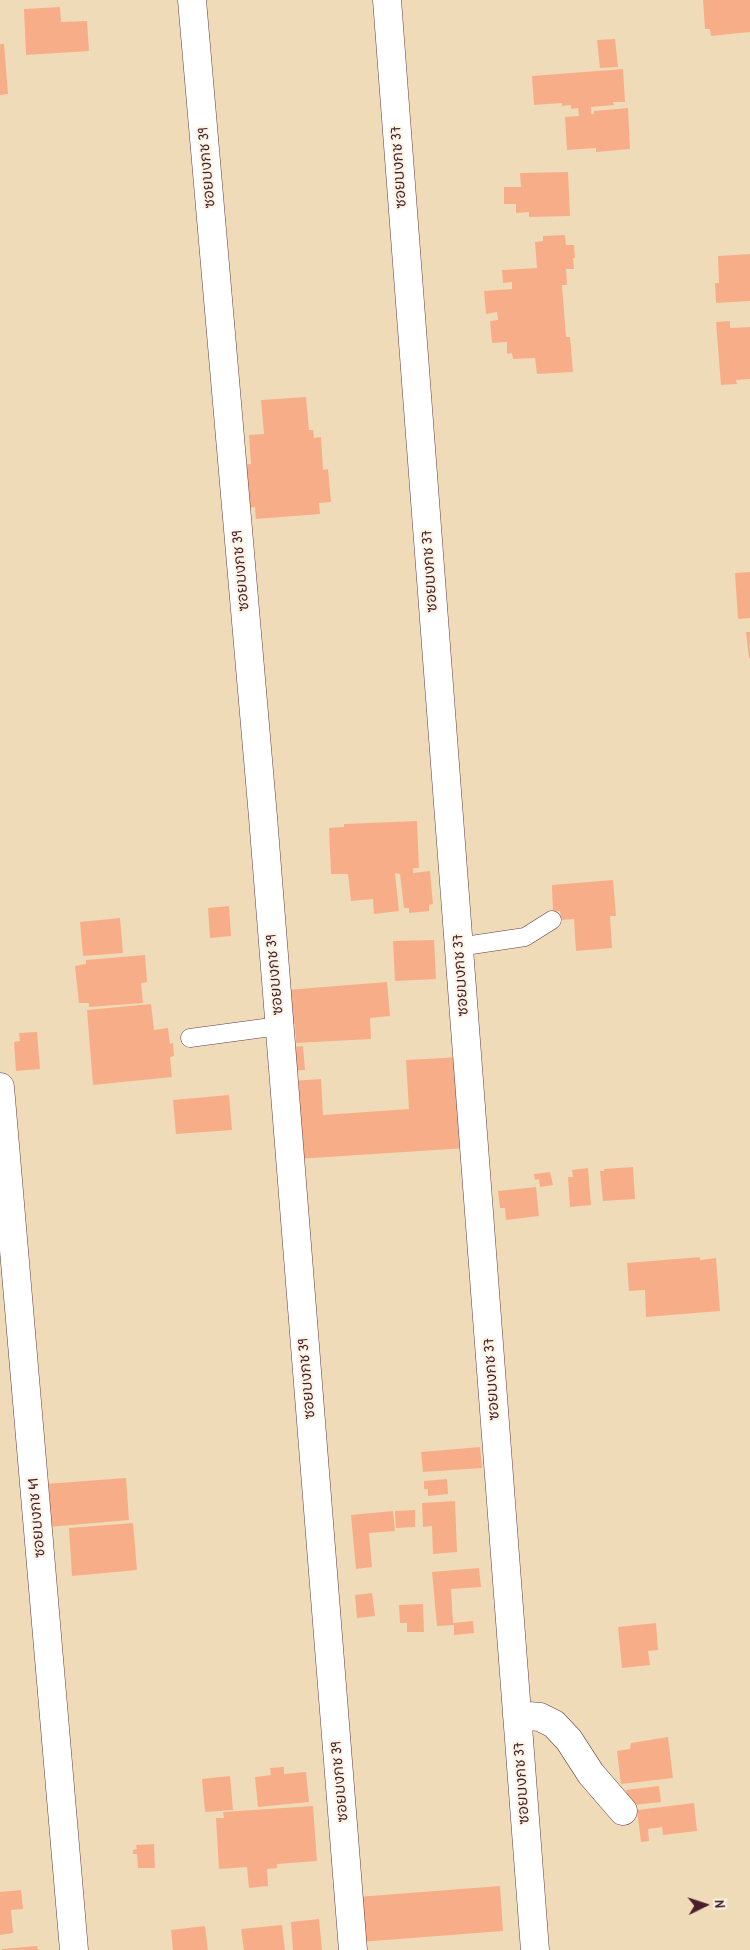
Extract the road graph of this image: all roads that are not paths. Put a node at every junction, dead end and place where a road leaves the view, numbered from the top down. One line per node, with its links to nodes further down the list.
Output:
1 (192, 0): 5 (street, ซอยบงกช 39)
2 (387, 0): 4 (street, ซอยบงกช 37)
3 (552, 920): 4 (lane)
4 (458, 947): 8 (street, ซอยบงกช 37)
5 (279, 1026): 6 (lane); 11 (street, ซอยบงกช 39)
6 (190, 1038)
7 (0, 1087): 10 (street, ซอยบงกช 41)
8 (517, 1714): 9 (street); 12 (street, ซอยบงกช 37)
9 (623, 1811)
10 (74, 1950)
11 (353, 1950)
12 (535, 1950)

